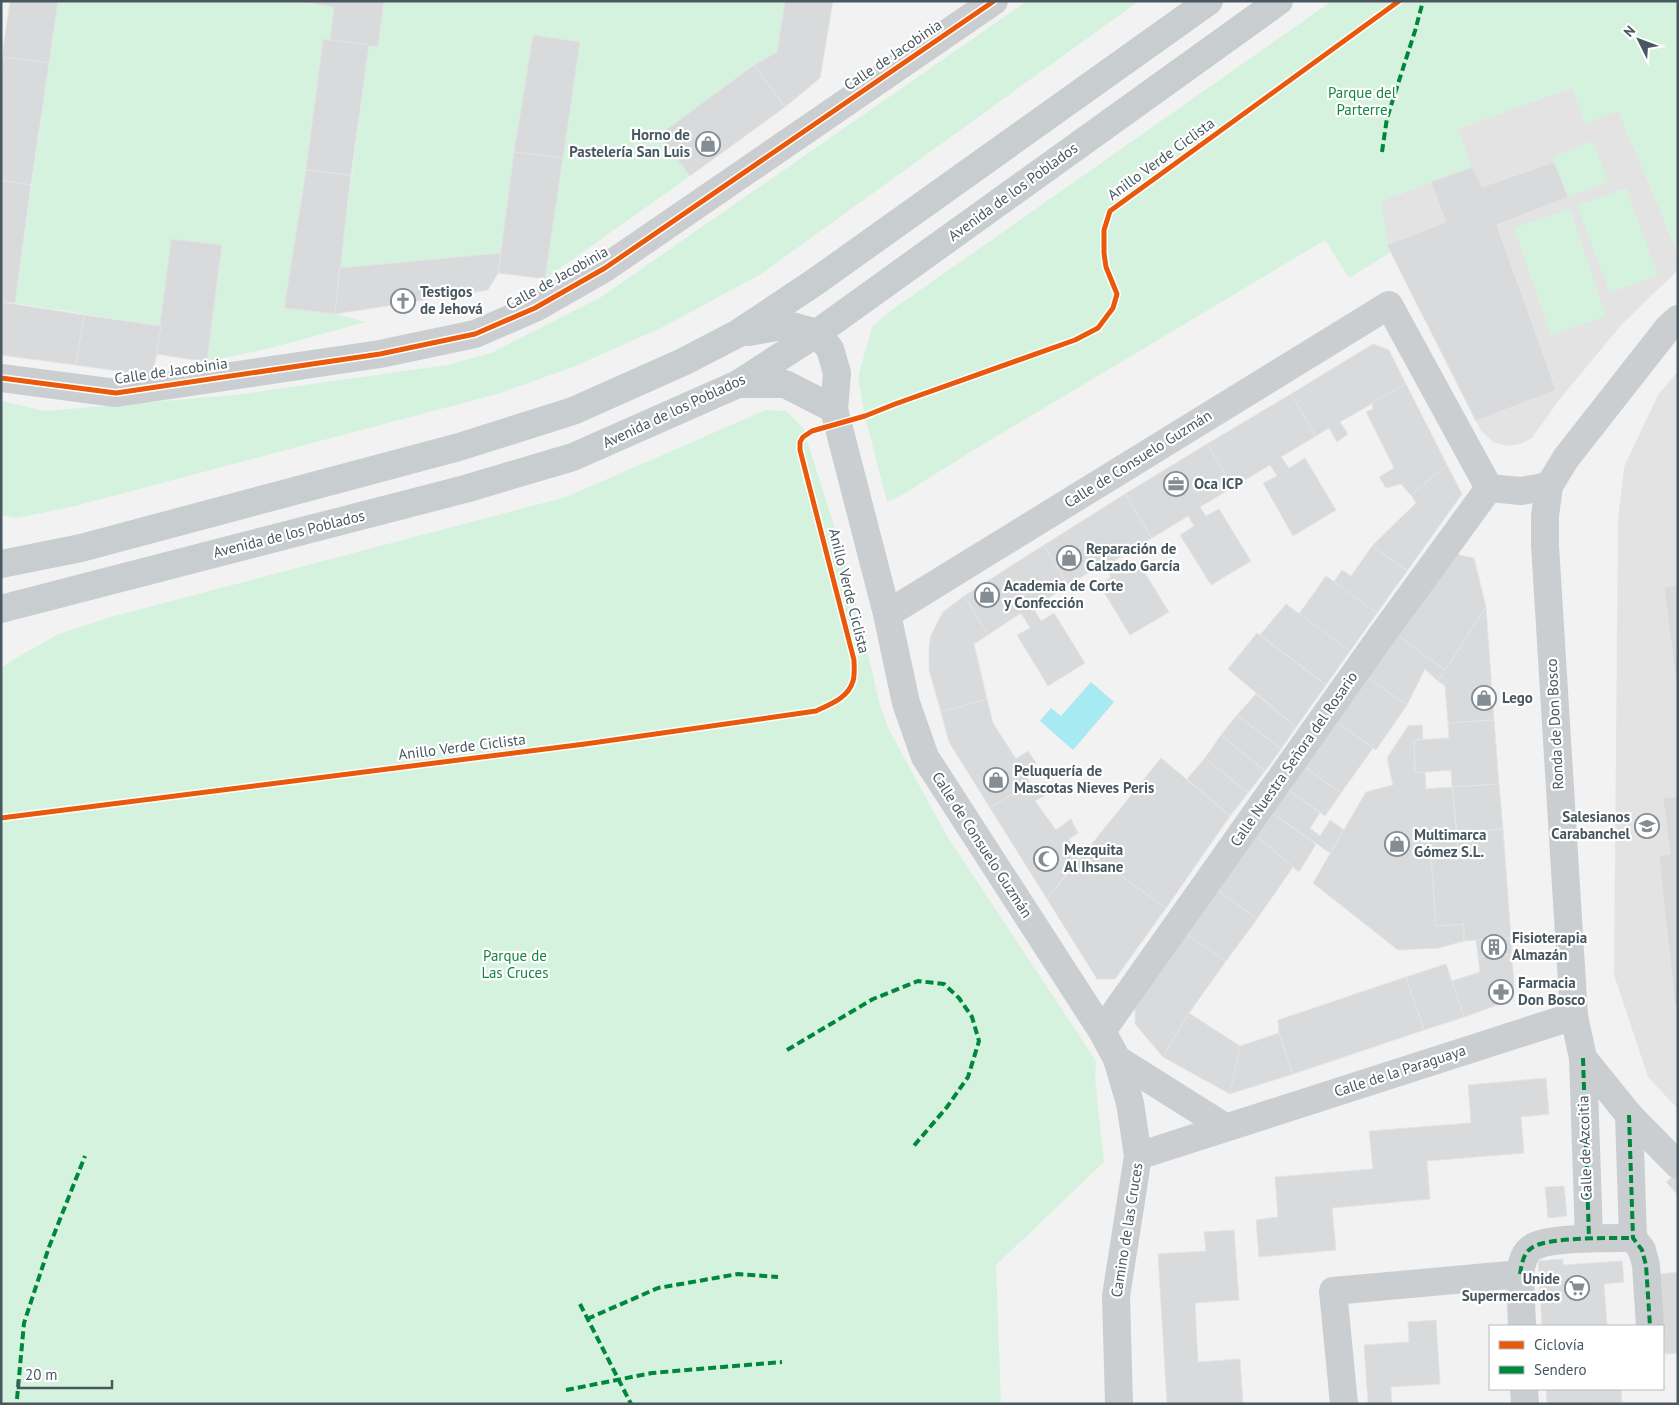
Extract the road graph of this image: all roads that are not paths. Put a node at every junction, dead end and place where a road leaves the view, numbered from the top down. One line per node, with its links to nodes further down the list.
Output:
1 (994, 1): 7 (street, Calle de Jacobinia)
2 (1209, 1): 6 (main road)
3 (1279, 1): 5 (main road, Avenida de los Poblados)
4 (1678, 319): 10 (street, Ronda de Don Bosco)
5 (817, 333): 6 (main road); 8 (main road, Avenida de los Poblados); 9 (main road)
6 (737, 334): 12 (main road)
7 (1, 378)
8 (738, 384): 9 (main road); 13 (main road, Avenida de los Poblados)
9 (834, 409): 14 (street, Calle de Consuelo Guzmán)
10 (1549, 486): 11 (street); 15 (street, Ronda de Don Bosco)
11 (1489, 488): 14 (street, Calle de Consuelo Guzmán); 16 (street, Calle Nuestra Señora del Rosario)
12 (1, 564)
13 (1, 609)
14 (887, 614): 16 (street, Calle de Consuelo Guzmán)
15 (1574, 1016): 18 (street, Ronda de Don Bosco); 20 (street, Calle de la Paraguaya)
16 (1102, 1030): 17 (street, Calle de Consuelo Guzmán)
17 (1117, 1058): 20 (street); 21 (street, Camino de las Cruces)
18 (1583, 1058): 19 (street, Ronda de Don Bosco); 23 (street, Calle de Azcoitia)
19 (1629, 1115): 22 (street, Ronda de Don Bosco); 24 (street)
20 (1226, 1128): 21 (street, Calle de la Paraguaya)
21 (1138, 1156): 29 (street, Camino de las Cruces)
22 (1678, 1165)
23 (1589, 1238): 24 (street); 25 (street)
24 (1632, 1238): 27 (street)
25 (1520, 1274): 26 (street); 30 (street)
26 (1522, 1325)
27 (1650, 1325)
28 (1524, 1390): 31 (street)
29 (1119, 1404)
30 (1344, 1404)
31 (1525, 1404)

